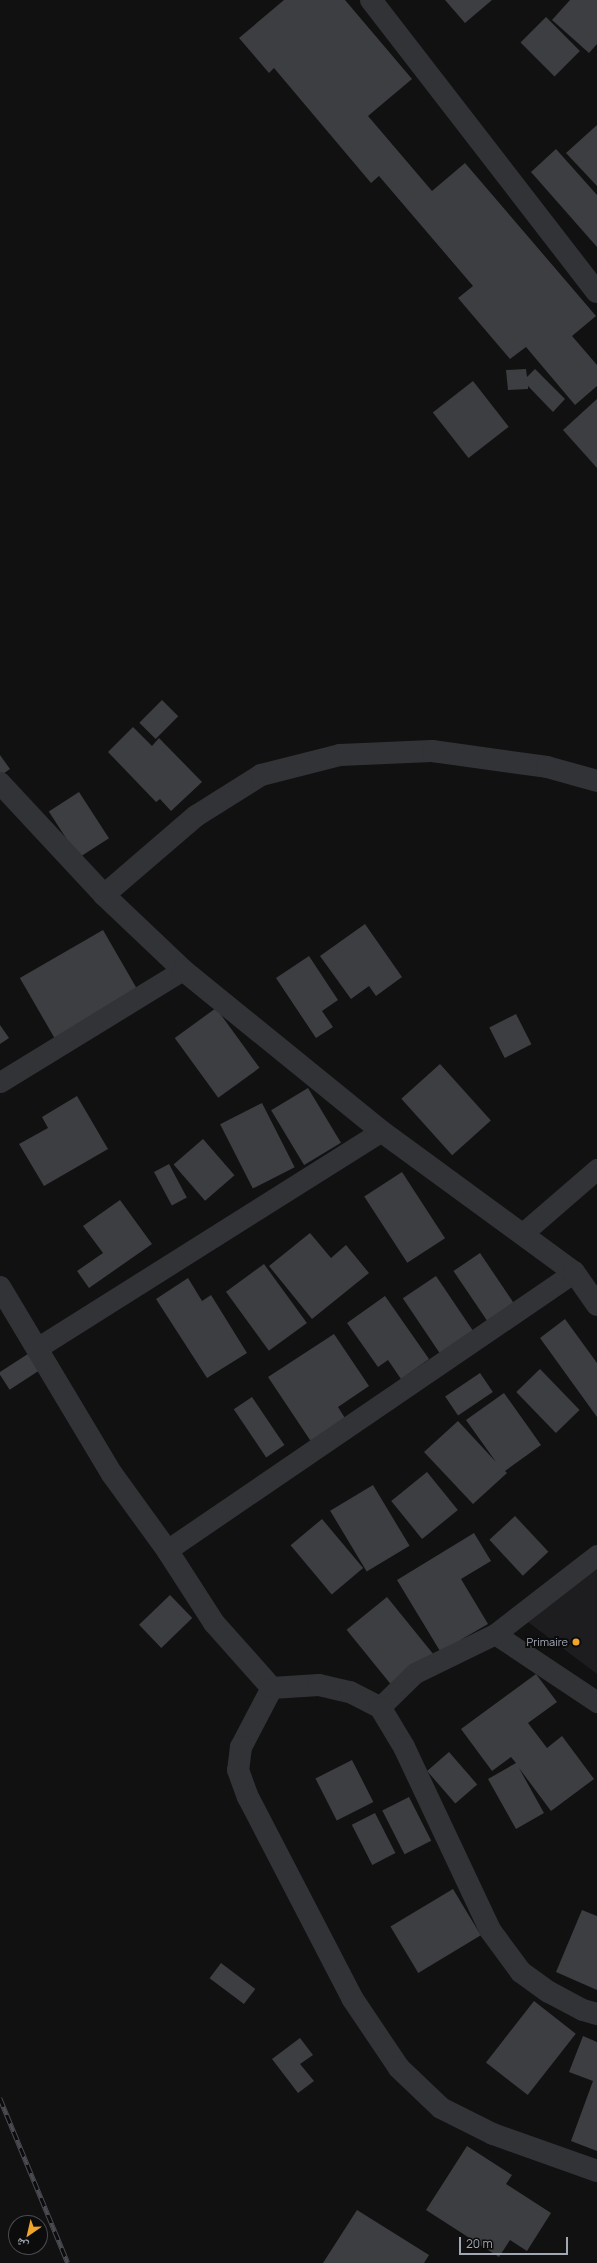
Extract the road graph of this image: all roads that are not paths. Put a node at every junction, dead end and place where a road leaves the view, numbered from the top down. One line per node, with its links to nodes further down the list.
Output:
1 (371, 0): 2 (street)
2 (597, 292)
3 (0, 782): 5 (street)
4 (597, 782): 5 (street)
5 (104, 895): 6 (street)
6 (183, 970): 7 (lane); 8 (street)
7 (0, 1082)
8 (381, 1131): 10 (street); 14 (lane)
9 (597, 1169): 10 (lane)
10 (523, 1232): 11 (street)
11 (574, 1272): 13 (street); 15 (lane)
12 (0, 1287): 14 (street)
13 (597, 1304)
14 (37, 1348): 15 (street)
15 (167, 1550): 18 (street)
16 (597, 1555): 17 (lane)
17 (495, 1634): 19 (lane); 20 (lane)
18 (272, 1688): 20 (street); 22 (street)
19 (597, 1702)
20 (380, 1707): 21 (street)
21 (597, 2014)
22 (597, 2171)

